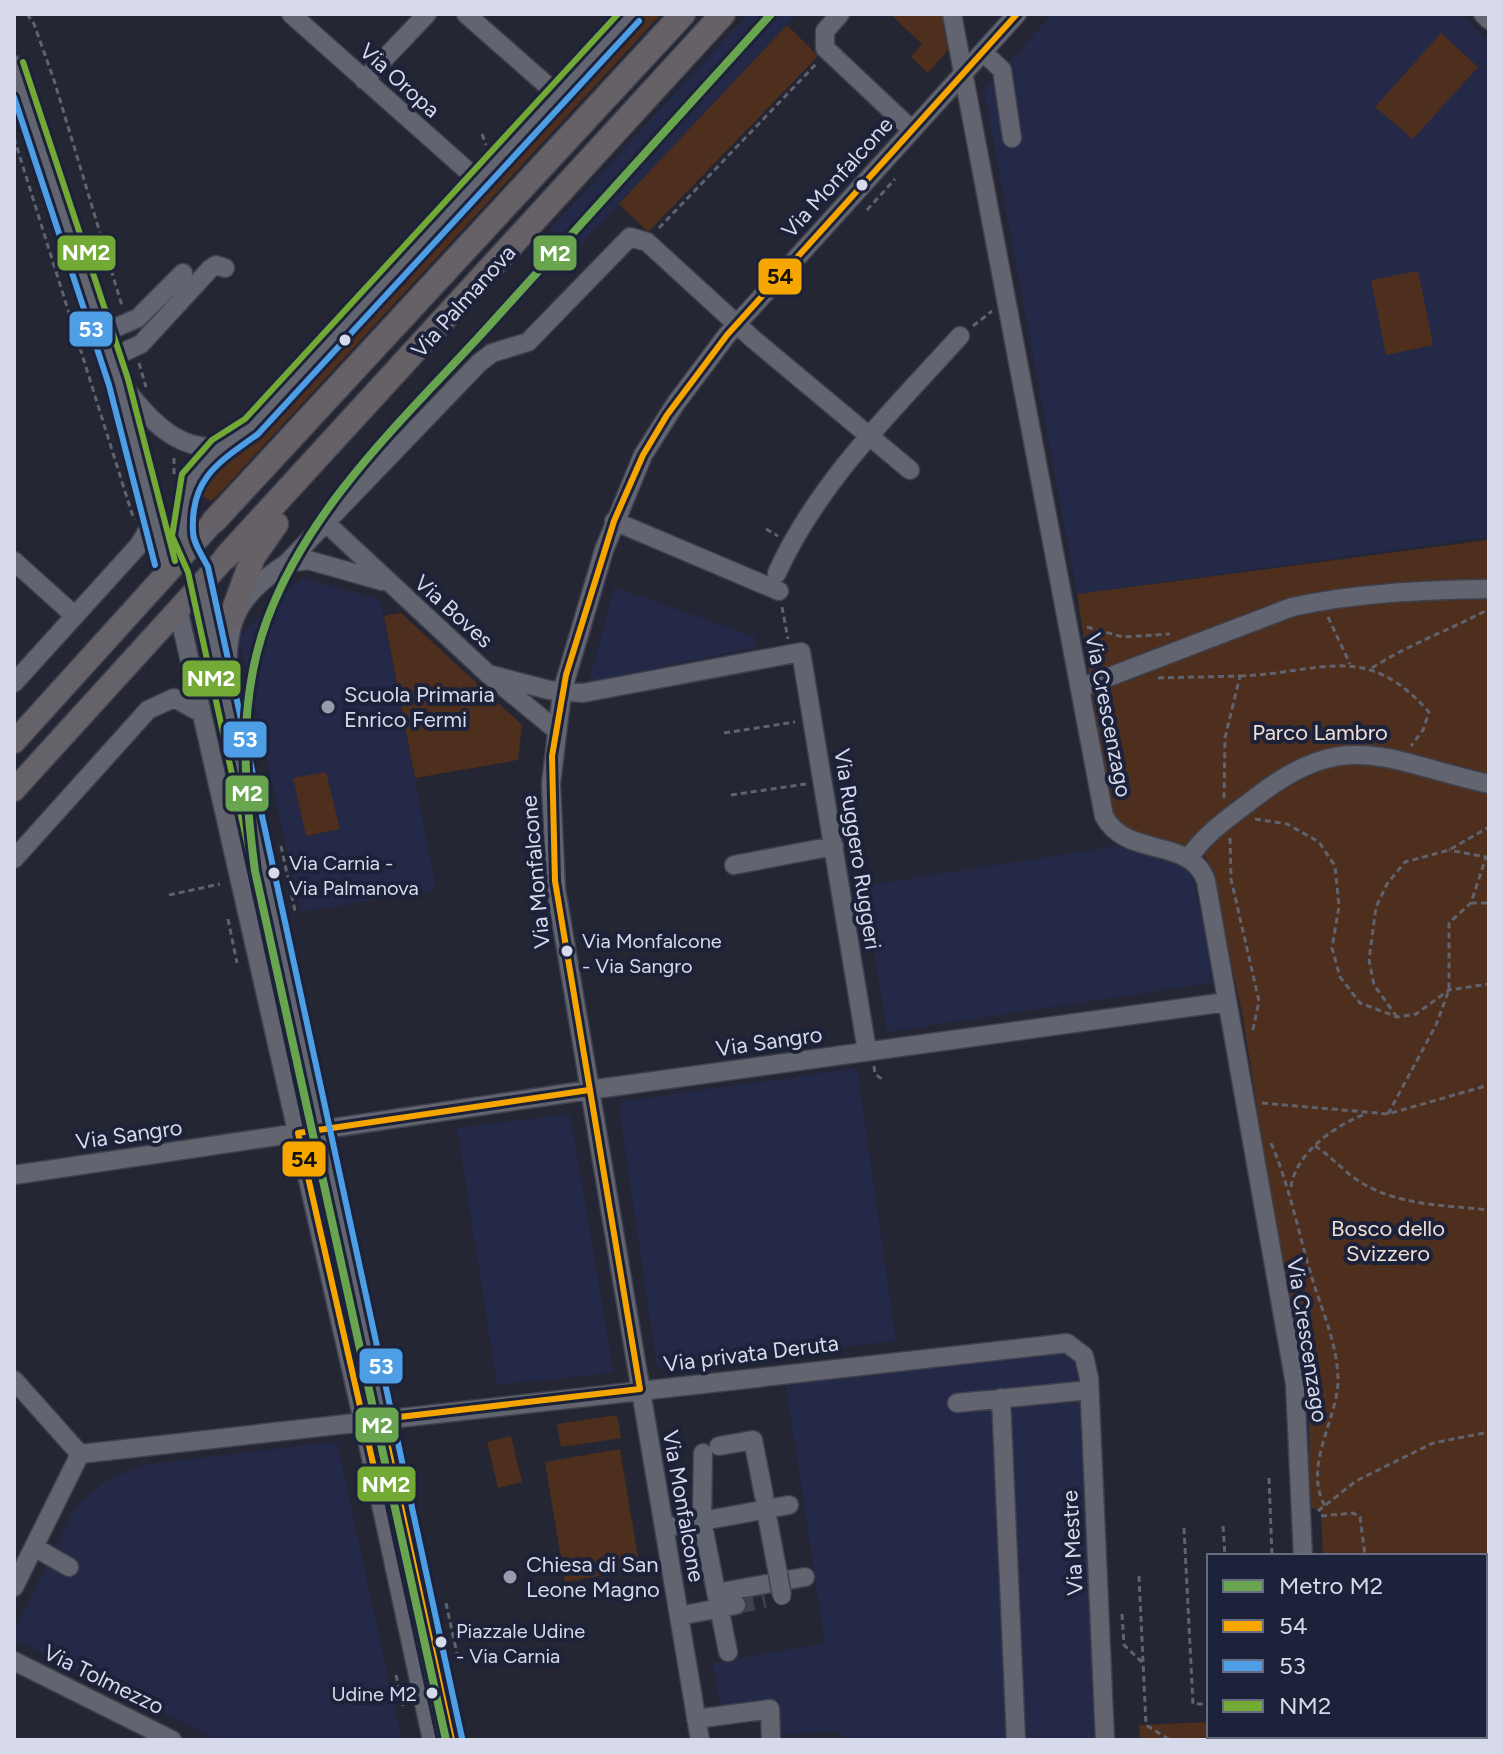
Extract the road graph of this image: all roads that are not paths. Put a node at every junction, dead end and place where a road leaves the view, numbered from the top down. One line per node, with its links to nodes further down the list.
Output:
1 (291, 14): 15 (street, Via Oropa)
2 (427, 14): 15 (street)
3 (466, 14): 16 (street)
4 (632, 14): 16 (street)
5 (683, 14): 32 (highway, Via Palmanova)
6 (723, 14): 27 (highway, Via Palmanova)
7 (840, 14): 17 (street)
8 (952, 14): 14 (street, Via Crescenzago)
9 (1017, 14): 12 (street, Via Monfalcone)
10 (1483, 14): 11 (street)
11 (1489, 20)
12 (983, 52): 14 (street, Via Monfalcone); 18 (street)
13 (16, 74): 23 (street)
14 (964, 74): 17 (street, Via Monfalcone); 49 (street, Via Crescenzago)
15 (364, 80): 19 (street, Via Oropa)
16 (558, 95): 19 (street)
17 (912, 130): 22 (street, Via Monfalcone)
18 (1012, 138)
19 (479, 181): 29 (street)
20 (225, 268): 25 (street)
21 (183, 273): 23 (street)
22 (737, 324): 28 (street); 33 (street, Via Monfalcone); 34 (street)
23 (103, 333): 25 (street)
24 (960, 336): 28 (street)
25 (111, 358): 26 (street)
26 (119, 382): 29 (street); 31 (street)
27 (363, 410): 36 (highway, Via Palmanova); 45 (highway)
28 (870, 436): 30 (street); 33 (street)
29 (219, 447): 35 (street)
30 (910, 470)
31 (154, 520): 39 (street); 44 (street)
32 (214, 521): 35 (main road, Via Palmanova)
33 (614, 521): 50 (street, Via Monfalcone)
34 (326, 523): 38 (street); 40 (street, Via Boves)
35 (188, 551): 39 (main road, Via Palmanova); 41 (main road)
36 (226, 557): 41 (main road, Via Palmanova)
37 (14, 561): 44 (street)
38 (287, 563): 40 (street, Via Boves); 45 (street)
39 (168, 573): 43 (main road); 54 (main road, Via Palmanova)
40 (388, 583): 47 (street, Via Boves)
41 (200, 585): 43 (main road, Via Palmanova); 52 (street)
42 (1489, 589): 49 (street)
43 (178, 609): 51 (street); 56 (main road, Via Palmanova)
44 (75, 616): 48 (street)
45 (231, 618): 52 (street)
46 (802, 653): 50 (street, Via Boves); 57 (street, Via Ruggero Ruggeri)
47 (488, 674): 50 (street, Via Boves); 53 (street, Via Boves)
48 (14, 683)
49 (1080, 688): 58 (street, Via Crescenzago)
50 (562, 692): 53 (street, Via Monfalcone)
51 (201, 713): 59 (street); 65 (street)
52 (230, 728): 64 (street)
53 (555, 729): 63 (street, Via Monfalcone)
54 (14, 742)
55 (1489, 784): 58 (street)
56 (14, 790)
57 (834, 846): 60 (street); 62 (street, Via Ruggero Ruggeri)
58 (1189, 858): 61 (street, Via Crescenzago)
59 (14, 859)
60 (734, 865)
61 (1227, 1002): 62 (street, Via Sangro); 81 (street, Via Crescenzago)
62 (870, 1059): 63 (street, Via Sangro)
63 (589, 1090): 64 (street, Via Sangro); 69 (street, Via Monfalcone)
64 (318, 1130): 65 (street, Via Sangro); 73 (street)
65 (298, 1133): 66 (street, Via Sangro); 73 (street)
66 (14, 1175)
67 (1077, 1347): 69 (street, Via privata Deruta); 70 (street, Via Mestre)
68 (14, 1380): 74 (street)
69 (640, 1389): 73 (street, Via privata Deruta); 79 (street, Via Monfalcone)
70 (1089, 1390): 71 (street); 97 (street, Via Mestre)
71 (1001, 1398): 72 (street); 96 (street)
72 (957, 1403)
73 (373, 1420): 74 (street, Via privata Deruta); 92 (street); 93 (street)
74 (80, 1454): 80 (street)
75 (764, 1496): 77 (street)
76 (789, 1505): 77 (street)
77 (702, 1521): 79 (street); 86 (street)
78 (768, 1521): 85 (street, bridge)
79 (664, 1528): 87 (street, Via Monfalcone)
80 (34, 1547): 82 (street); 84 (street)
81 (1303, 1554)
82 (69, 1567)
83 (805, 1577): 86 (street)
84 (14, 1587)
85 (774, 1597)
86 (724, 1602): 87 (street); 88 (street)
87 (679, 1616): 90 (street, Via Monfalcone)
88 (728, 1652)
89 (14, 1661): 91 (street, Via Tolmezzo)
90 (696, 1719): 94 (street, Via Monfalcone); 95 (street)
91 (172, 1740)
92 (432, 1740)
93 (452, 1740)
94 (700, 1740)
95 (771, 1740)
96 (1016, 1740)
97 (1105, 1740)

